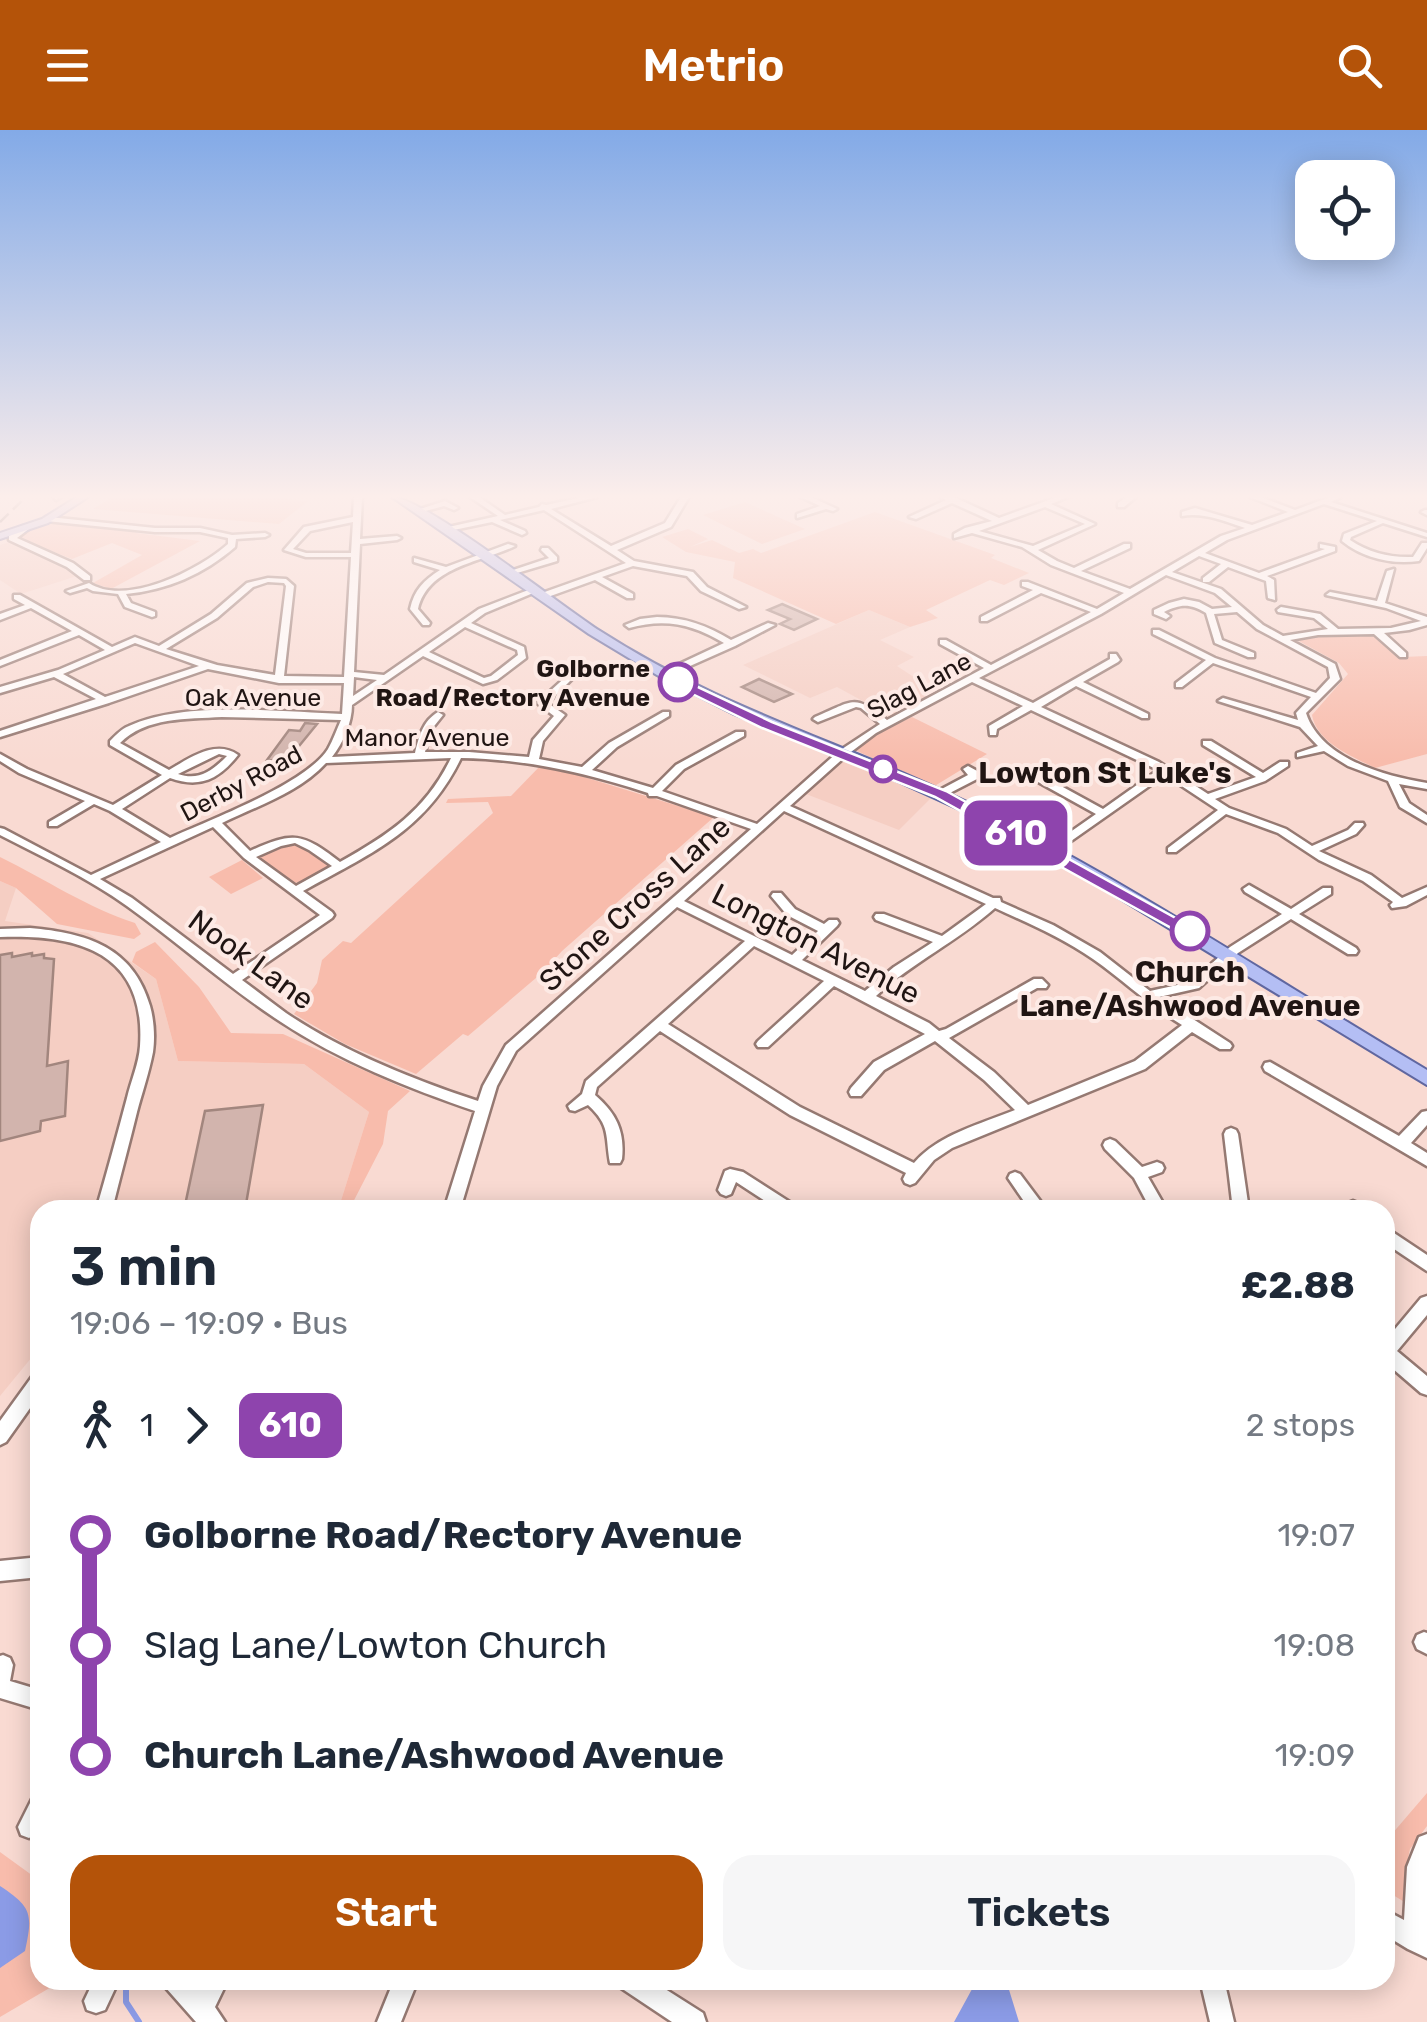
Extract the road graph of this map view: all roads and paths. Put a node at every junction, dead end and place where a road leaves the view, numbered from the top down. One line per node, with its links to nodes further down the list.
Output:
1 (88, 585): 20 (street)
2 (89, 585): 26 (street)
3 (154, 585): 26 (street)
4 (183, 585): 19 (street)
5 (250, 585): 57 (street)
6 (289, 585): 73 (street)
7 (353, 585): 70 (street, Derby Road)
8 (428, 585): 22 (street)
9 (526, 585): 24 (main road)
10 (568, 585): 24 (street)
11 (611, 585): 29 (street)
12 (701, 585): 33 (street)
13 (1028, 585): 21 (street)
14 (1113, 585): 23 (street)
15 (1144, 585): 23 (street, Slag Lane)
16 (1202, 585): 34 (street)
17 (1272, 585): 28 (street)
18 (1388, 585): 31 (street)
19 (189, 588)
20 (70, 590)
21 (1040, 590): 36 (street); 43 (street)
22 (419, 592): 27 (street); 46 (street)
23 (1132, 592): 36 (street, Slag Lane)
24 (538, 594): 45 (street); 68 (main road)
25 (1317, 594): 31 (street)
26 (122, 595): 38 (street)
27 (432, 595)
28 (1269, 595)
29 (630, 596)
30 (17, 597): 32 (street)
31 (1380, 604): 44 (street)
32 (32, 605): 41 (street); 49 (street)
33 (742, 607)
34 (1237, 609): 37 (street); 53 (street)
35 (1286, 611): 50 (street)
36 (1098, 612): 65 (street, Slag Lane)
37 (1210, 612): 40 (street); 59 (street)
38 (152, 614)
39 (692, 614): 42 (street)
40 (1159, 614)
41 (0, 617)
42 (678, 619): 47 (street); 55 (street)
43 (983, 619)
44 (1427, 621): 51 (street)
45 (464, 622): 60 (street); 60 (street)
46 (426, 623)
47 (630, 625)
48 (771, 625): 55 (street)
49 (79, 632): 56 (street); 63 (street)
50 (1336, 632): 51 (street); 53 (street)
51 (1377, 632): 58 (street)
52 (1160, 637): 62 (street)
53 (1282, 639): 78 (street)
54 (943, 642): 65 (street)
55 (732, 644): 68 (street)
56 (112, 650): 57 (street); 67 (street)
57 (159, 650): 64 (street)
58 (1395, 650)
59 (1245, 651)
60 (423, 652): 71 (street)
61 (1113, 656): 74 (street)
62 (1212, 660): 76 (street); 78 (street)
63 (0, 663)
64 (205, 668): 73 (street); 79 (street)
65 (992, 670): 72 (street, Slag Lane)
66 (0, 673): 75 (street)
67 (55, 674): 75 (street); 79 (street)
68 (663, 674): 96 (main road)
69 (570, 676): 102 (street)
70 (349, 677): 71 (street); 73 (street); 82 (street, Derby Road)
71 (387, 678): 82 (street)
72 (974, 679): 81 (street); 87 (street, Slag Lane)
73 (279, 680)
74 (1077, 683): 81 (street); 84 (street)
75 (18, 684): 77 (street)
76 (1180, 685)
77 (0, 690)
78 (1316, 696): 88 (street)
79 (106, 700): 90 (street)
80 (1223, 701): 88 (street)
81 (1032, 706): 89 (street); 106 (street)
82 (348, 711): 101 (street, Derby Road); 108 (street, Oak Avenue)
83 (438, 715): 98 (street)
84 (1145, 716)
85 (663, 719): 107 (street)
86 (818, 719): 87 (street)
87 (886, 724): 96 (street, Slag Lane)
88 (1302, 724): 93 (street)
89 (993, 733)
90 (0, 734)
91 (740, 734): 100 (street)
92 (1203, 741): 109 (street)
93 (1326, 747): 95 (street); 110 (street)
94 (683, 748): 100 (street)
95 (1305, 752)
96 (842, 753): 113 (main road); 116 (street, Stone Cross Lane)
97 (0, 756): 115 (street)
98 (419, 756): 99 (street, Manor Avenue); 101 (street, Manor Avenue)
99 (457, 756): 102 (street, Manor Avenue); 131 (street)
100 (699, 757): 112 (street)
101 (325, 760): 121 (street, Derby Road)
102 (534, 760): 107 (street, Manor Avenue)
103 (1284, 764): 109 (street)
104 (973, 769): 113 (street)
105 (1022, 769): 119 (street)
106 (1165, 770): 114 (street); 119 (street)
107 (584, 771): 112 (street, Manor Avenue)
108 (173, 775): 108 (street); 117 (street)
109 (1264, 777): 114 (street)
110 (1394, 781): 111 (street); 120 (street)
111 (1427, 786)
112 (653, 794): 124 (street, Manor Avenue)
113 (940, 794): 128 (main road)
114 (1208, 798): 118 (street)
115 (94, 800): 117 (street); 122 (street)
116 (782, 806): 124 (street, Stone Cross Lane); 138 (street)
117 (114, 809): 126 (street)
118 (1226, 810): 127 (street); 129 (street)
119 (1102, 812): 128 (street)
120 (1427, 820)
121 (215, 822): 126 (street, Derby Road); 130 (street)
122 (53, 824)
123 (1359, 825): 127 (street)
124 (759, 828): 139 (street, Stone Cross Lane)
125 (0, 831): 132 (street, Nook Lane)
126 (170, 843): 132 (street, Derby Road)
127 (1310, 850): 136 (street)
128 (1050, 851): 146 (main road)
129 (1170, 852)
130 (248, 856): 131 (street); 134 (street)
131 (339, 866): 134 (street)
132 (92, 879): 148 (street, Nook Lane)
133 (1249, 888): 140 (street)
134 (295, 891): 148 (street)
135 (1327, 891): 140 (street)
136 (1427, 891)
137 (777, 896): 147 (street)
138 (996, 901): 143 (street); 151 (street)
139 (676, 902): 144 (street, Longton Avenue); 161 (street, Stone Cross Lane)
140 (1289, 914): 145 (street); 146 (street)
141 (886, 922): 143 (street)
142 (0, 933): 173 (street)
143 (944, 940): 152 (street)
144 (752, 941): 147 (street, Longton Avenue); 153 (street)
145 (1352, 951)
146 (1228, 955): 151 (street); 159 (main road)
147 (794, 959): 149 (street, Longton Avenue)
148 (233, 980): 161 (street, Nook Lane)
149 (833, 980): 152 (street, Longton Avenue); 156 (street)
150 (1038, 982): 155 (street)
151 (1150, 995): 154 (street)
152 (868, 996): 155 (street, Longton Avenue)
153 (660, 1025): 162 (street); 167 (street)
154 (1191, 1025): 157 (street); 162 (street)
155 (936, 1037): 160 (street); 162 (street, Longton Avenue)
156 (763, 1044)
157 (1224, 1046)
158 (1280, 1071): 165 (street)
159 (1427, 1078)
160 (856, 1092)
161 (482, 1108): 174 (street, Stone Cross Lane)
162 (1024, 1110)
163 (1427, 1116): 165 (street)
164 (1231, 1134): 178 (street)
165 (1401, 1144): 168 (street)
166 (1110, 1145): 170 (street)
167 (615, 1159)
168 (1427, 1160)
169 (1156, 1168): 170 (street)
170 (1139, 1174): 177 (street)
171 (1015, 1178): 176 (street)
172 (725, 1179): 175 (street)
173 (107, 1200)
174 (455, 1200)
175 (772, 1200)
176 (1032, 1200)
177 (1153, 1200)
178 (1240, 1200)
179 (1395, 1241): 180 (street)
180 (1427, 1264)
181 (1427, 1303): 182 (street)
182 (1395, 1341)
183 (1395, 1360): 184 (street)
184 (1427, 1387)
185 (30, 1394): 186 (street)
186 (0, 1436)
187 (30, 1568): 188 (street)
188 (0, 1571)
189 (1, 1678): 190 (street)
190 (30, 1694)
191 (1427, 1845): 193 (street)
192 (1395, 1928): 193 (street)
193 (1422, 1943)
194 (183, 1990): 199 (street)
195 (213, 1990): 199 (street)
196 (402, 1990): 200 (street)
197 (644, 1990): 201 (street)
198 (1214, 1990): 202 (street)
199 (207, 2015)
200 (390, 2022)
201 (694, 2022)
202 (1222, 2022)

